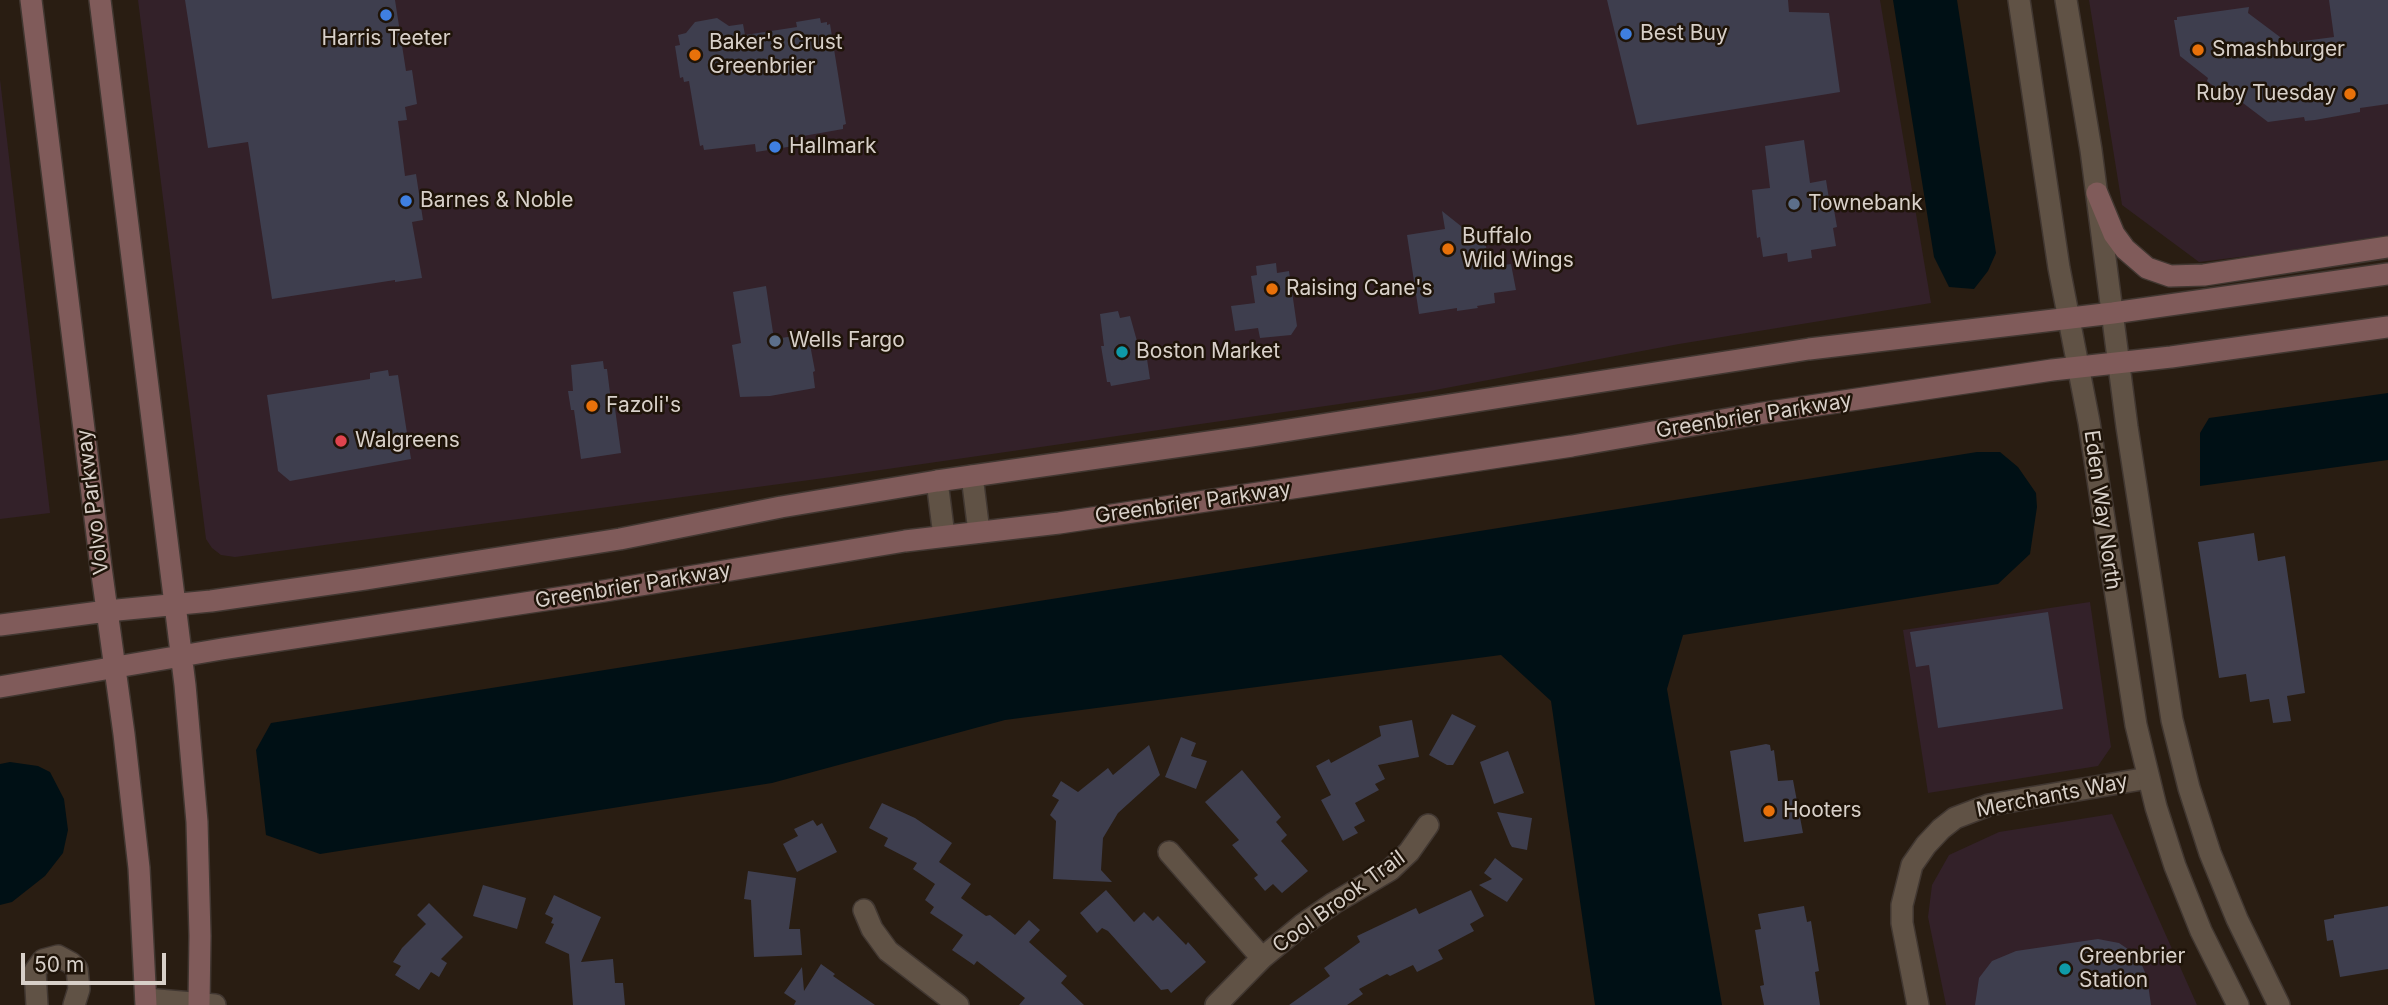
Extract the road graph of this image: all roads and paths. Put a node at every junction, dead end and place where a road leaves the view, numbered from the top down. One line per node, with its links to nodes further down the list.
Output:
1 (32, 0): 18 (main road, Volvo Parkway)
2 (100, 0): 17 (main road)
3 (2019, 0): 9 (street, Eden Way North)
4 (2066, 0): 5 (street, Eden Way North)
5 (2097, 192): 6 (main road); 8 (street, Eden Way North)
6 (2388, 247)
7 (2388, 274): 8 (main road)
8 (2113, 313): 9 (main road); 11 (street, Eden Way North)
9 (2068, 317): 12 (street, Eden Way North); 13 (main road)
10 (2388, 327): 11 (main road, Greenbrier Parkway)
11 (2119, 363): 12 (main road, Greenbrier Parkway); 36 (street, Eden Way North)
12 (2078, 368): 15 (main road, Greenbrier Parkway); 23 (street, Eden Way North)
13 (972, 476): 14 (main road); 15 (street)
14 (937, 481): 16 (street); 17 (main road)
15 (979, 531): 16 (main road, Greenbrier Parkway)
16 (944, 536): 20 (main road, Greenbrier Parkway)
17 (176, 604): 18 (main road); 20 (main road)
18 (107, 611): 19 (main road); 21 (main road, Volvo Parkway)
19 (0, 625)
20 (182, 655): 21 (main road, Greenbrier Parkway); 31 (main road)
21 (114, 667): 22 (main road, Greenbrier Parkway); 28 (main road, Volvo Parkway)
22 (0, 687)
23 (2148, 778): 34 (street, Merchants Way); 35 (street, Eden Way North)
24 (1428, 825): 27 (street, Cool Brook Trail)
25 (1169, 852): 27 (street)
26 (864, 910): 32 (street)
27 (1262, 958): 33 (street, Cool Brook Trail)
28 (146, 1002): 31 (street)
29 (37, 1005): 30 (street)
30 (74, 1005)
31 (204, 1005)
32 (958, 1005)
33 (1216, 1005)
34 (1918, 1005)
35 (2238, 1005)
36 (2279, 1005)

